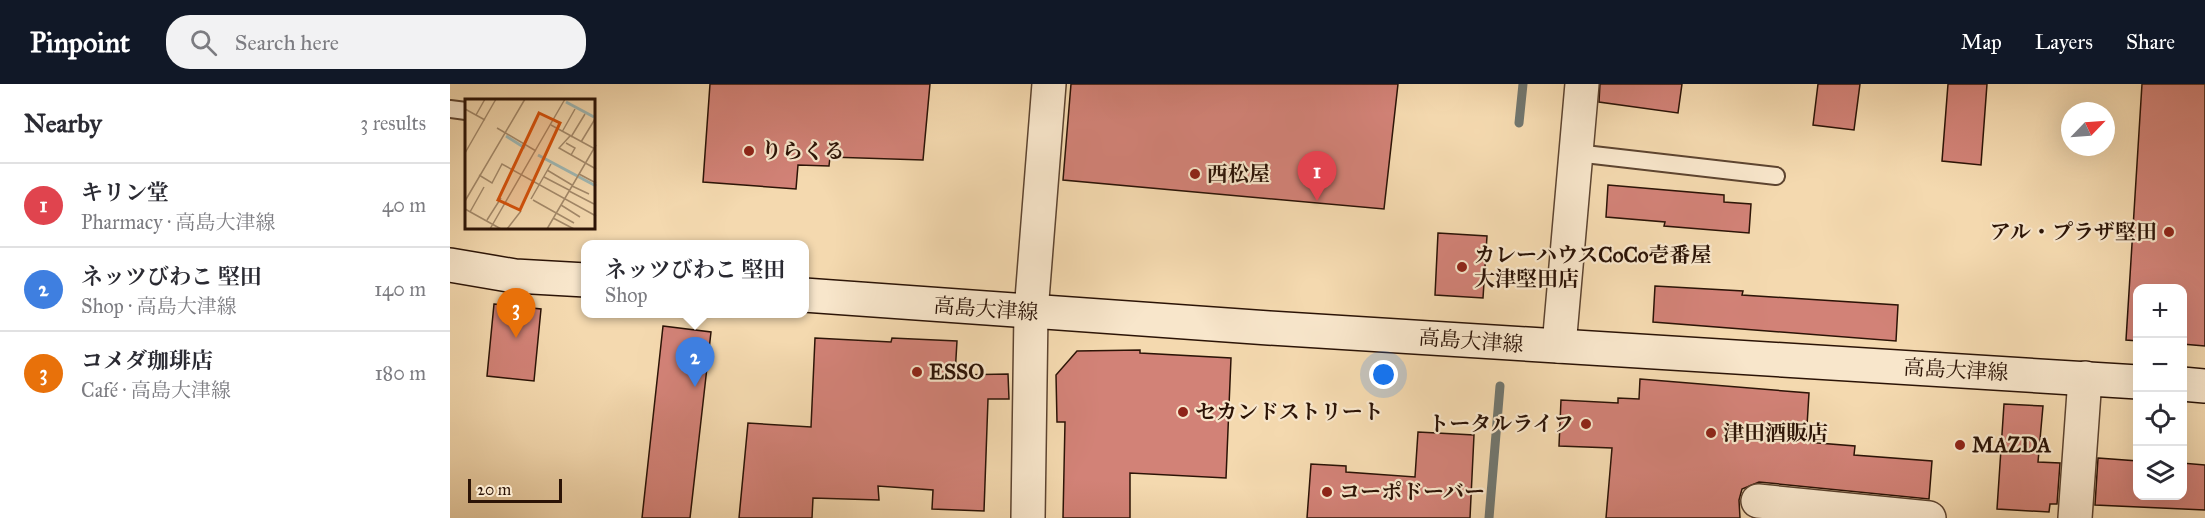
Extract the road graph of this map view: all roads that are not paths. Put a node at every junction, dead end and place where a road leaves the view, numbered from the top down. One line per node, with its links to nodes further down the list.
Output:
1 (1049, 84): 10 (main road)
2 (1582, 84): 5 (main road)
3 (450, 109): 4 (lane)
4 (465, 111)
5 (1576, 153): 6 (lane); 11 (main road)
6 (1776, 176)
7 (450, 265): 8 (main road)
8 (581, 280)
9 (809, 295): 10 (main road, 高島大津線)
10 (1031, 312): 11 (main road, 高島大津線); 17 (main road)
11 (1559, 346): 12 (main road, 高島大津線)
12 (2085, 378): 13 (main road, 高島大津線); 19 (main road)
13 (2133, 382)
14 (2187, 384): 15 (main road)
15 (2205, 386)
16 (1758, 501): 18 (main road)
17 (1028, 518)
18 (1929, 518)
19 (2075, 518)

